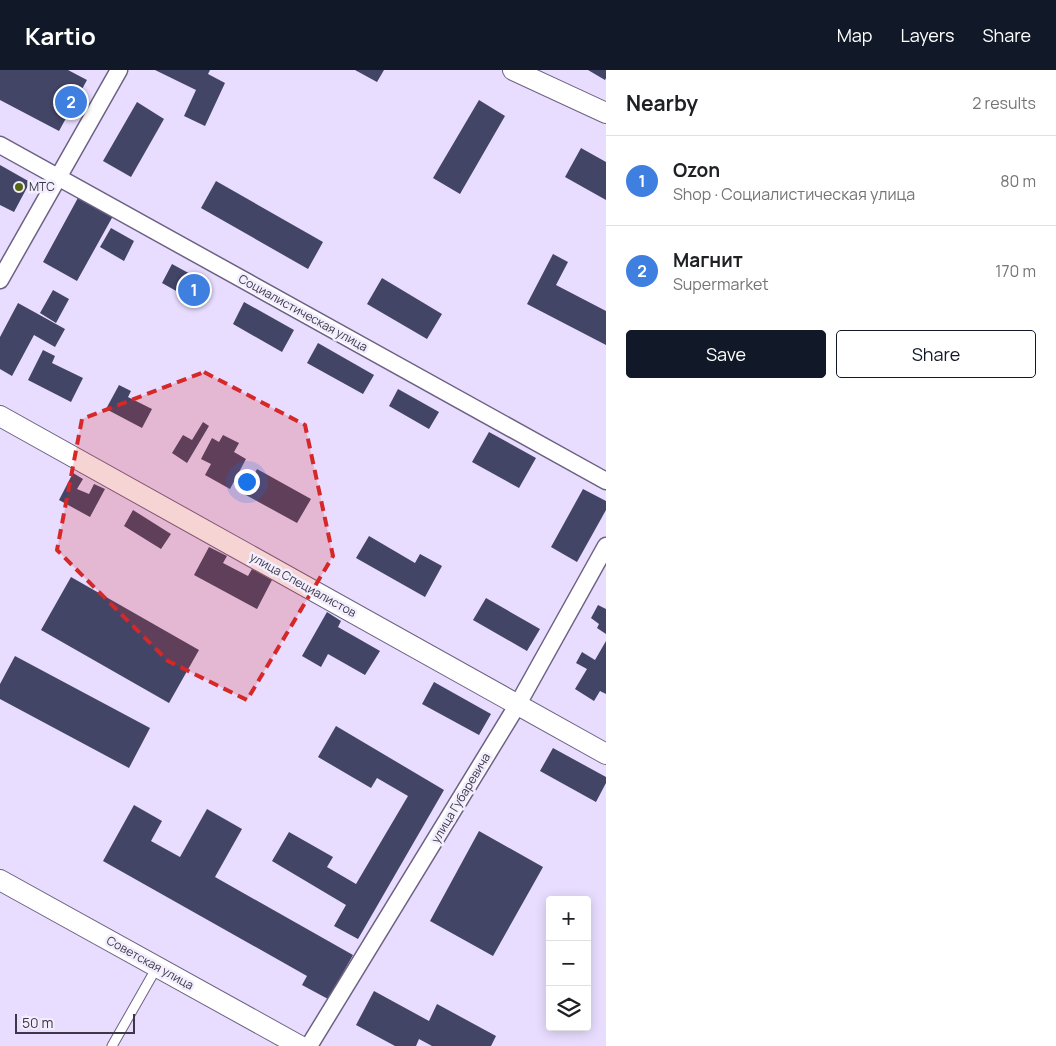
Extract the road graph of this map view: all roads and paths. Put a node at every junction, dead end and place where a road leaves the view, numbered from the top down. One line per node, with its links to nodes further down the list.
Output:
1 (119, 70): 5 (street)
2 (513, 70): 3 (street)
3 (606, 113)
4 (0, 145): 5 (street, Социалистическая улица)
5 (58, 177): 6 (street); 8 (street, Социалистическая улица)
6 (0, 280)
7 (0, 416): 10 (street, улица Специалистов)
8 (606, 481)
9 (606, 546): 10 (street, улица Губаревича)
10 (518, 704): 11 (street, улица Специалистов); 16 (street, улица Губаревича)
11 (606, 754)
12 (0, 880): 13 (street, Советская улица)
13 (157, 967): 14 (lane); 15 (street, Советская улица)
14 (112, 1046)
15 (300, 1046)
16 (309, 1046)

